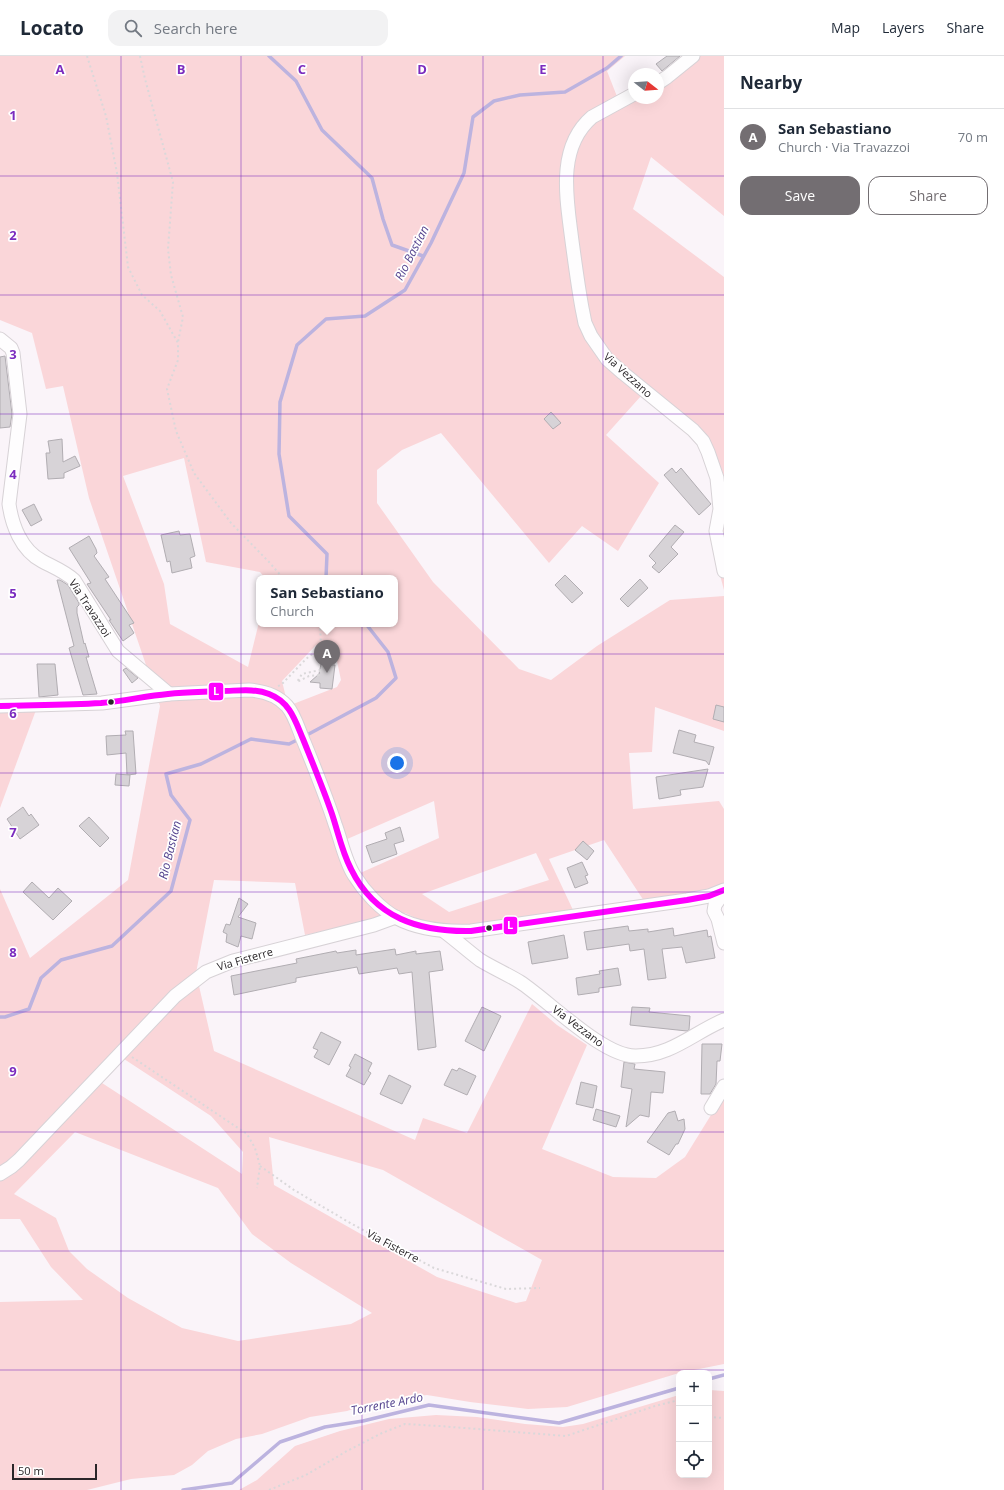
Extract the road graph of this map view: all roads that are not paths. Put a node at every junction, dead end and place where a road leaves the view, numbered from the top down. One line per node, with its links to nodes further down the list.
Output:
1 (693, 56): 2 (street)
2 (664, 79)
3 (628, 97): 5 (street, Via Vezzano)
4 (0, 339): 6 (street, Via Travazzoi)
5 (724, 571)
6 (169, 694): 7 (street); 9 (street)
7 (0, 706)
8 (724, 891): 10 (street, Via Vezzano); 11 (street, Via Vezzano)
9 (396, 917): 10 (street, Via Vezzano); 15 (street, Via Fisterre)
10 (445, 932): 12 (street, Via Vezzano)
11 (724, 943)
12 (724, 1020)
13 (724, 1086): 14 (street)
14 (711, 1108)
15 (0, 1174)

